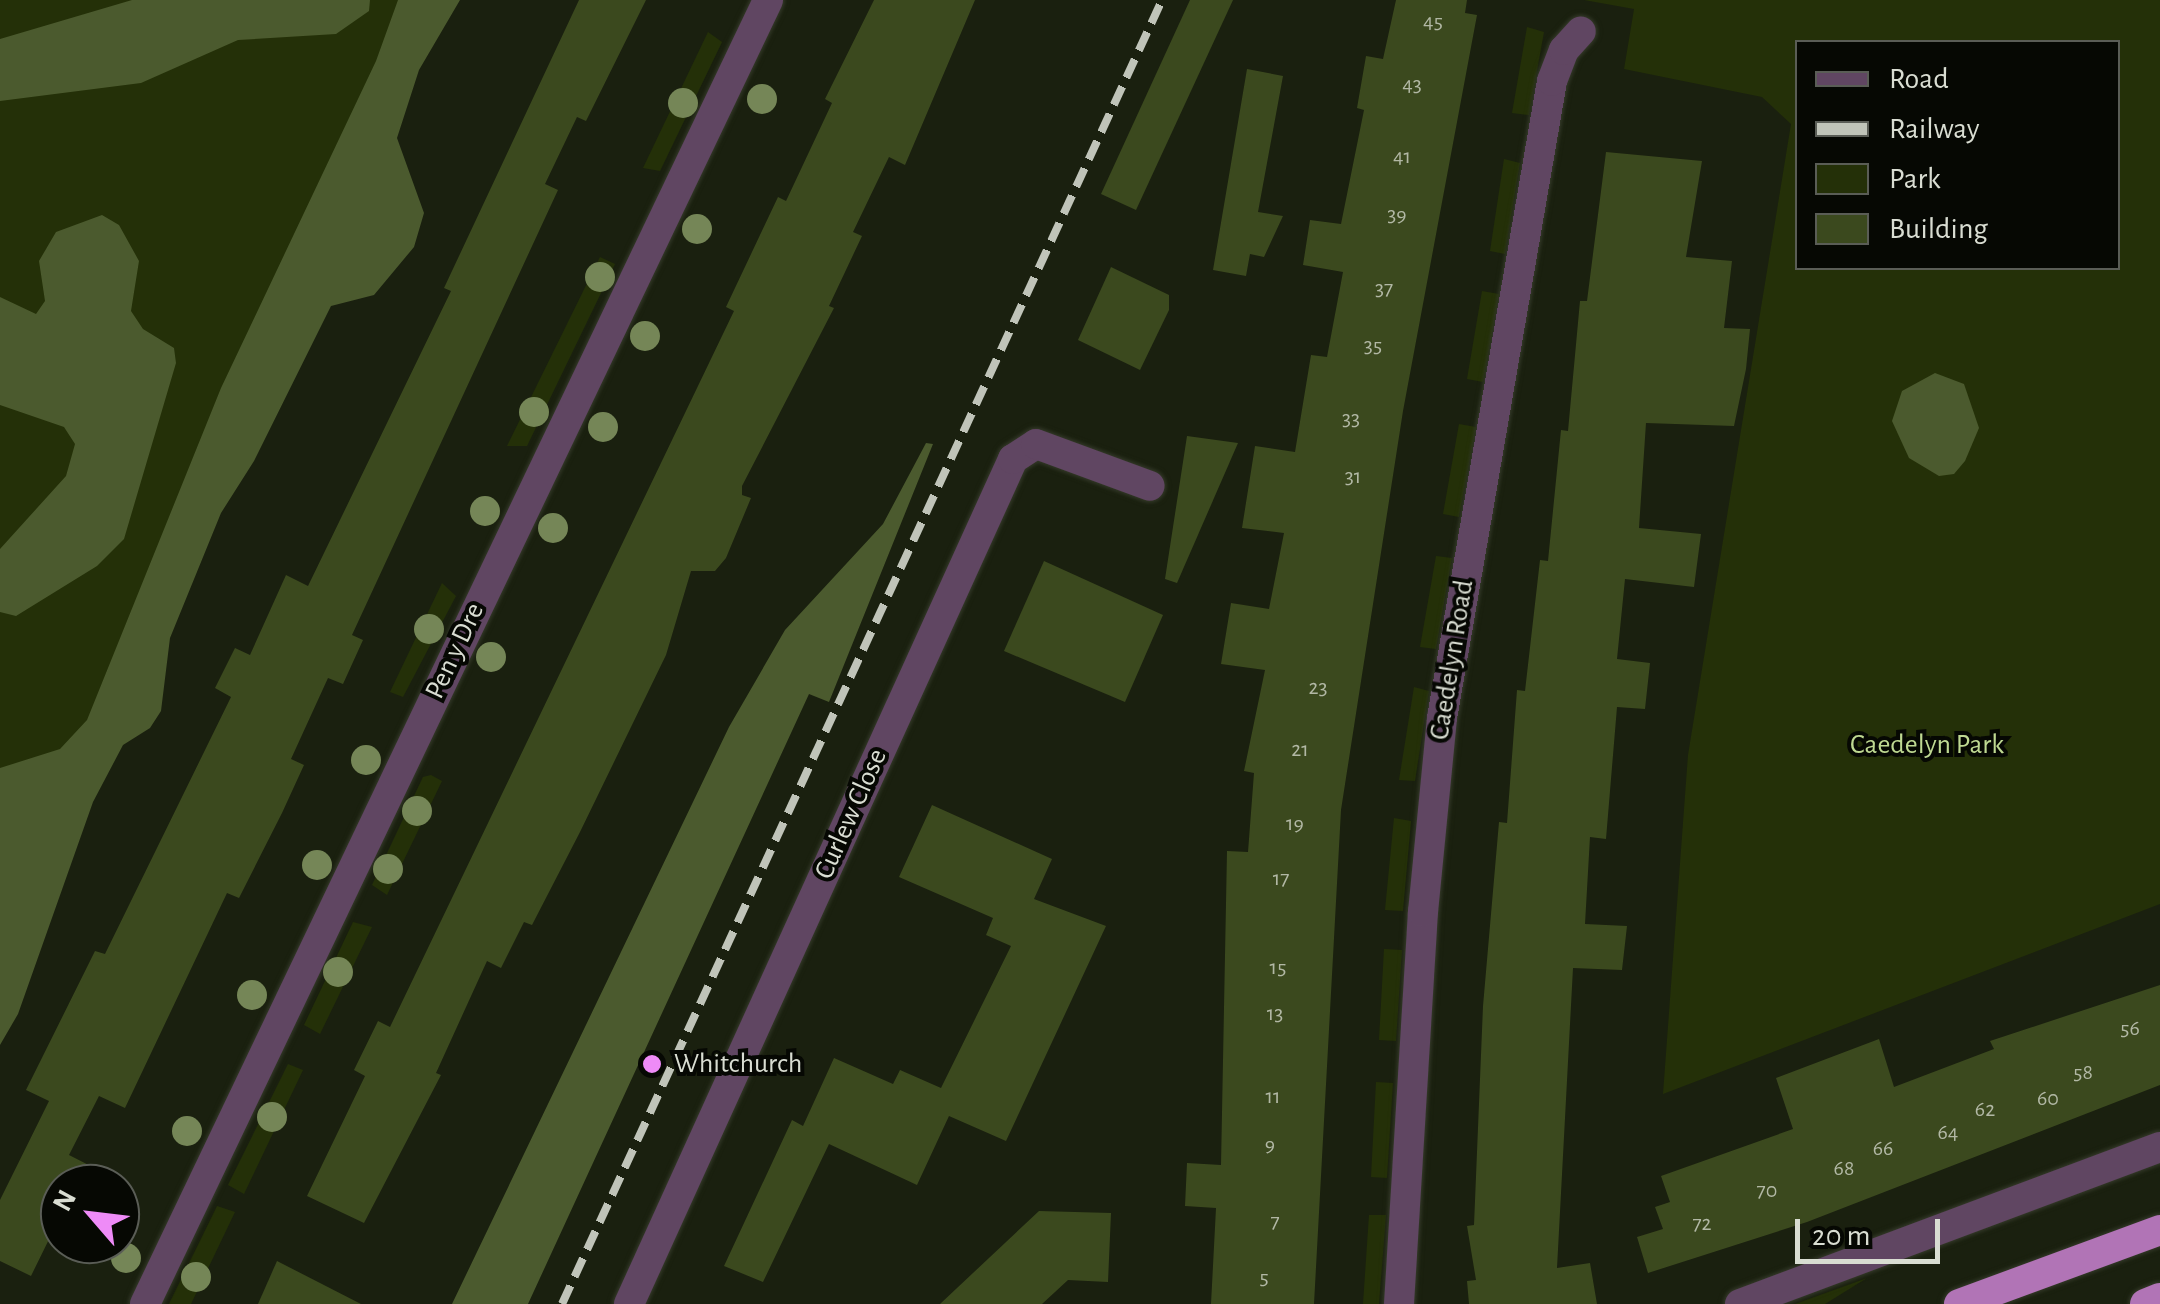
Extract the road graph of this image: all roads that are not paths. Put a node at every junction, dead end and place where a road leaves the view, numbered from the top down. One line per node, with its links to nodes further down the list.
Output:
1 (768, 0): 7 (street, Pen y Dre)
2 (1582, 31): 9 (street, Caedelyn Road)
3 (1150, 486): 8 (street, Curlew Close)
4 (2160, 1147): 10 (street)
5 (2160, 1230): 11 (highway)
6 (2160, 1298): 12 (highway)
7 (145, 1304)
8 (629, 1304)
9 (1399, 1304)
10 (1740, 1304)
11 (1959, 1304)
12 (2145, 1304)

